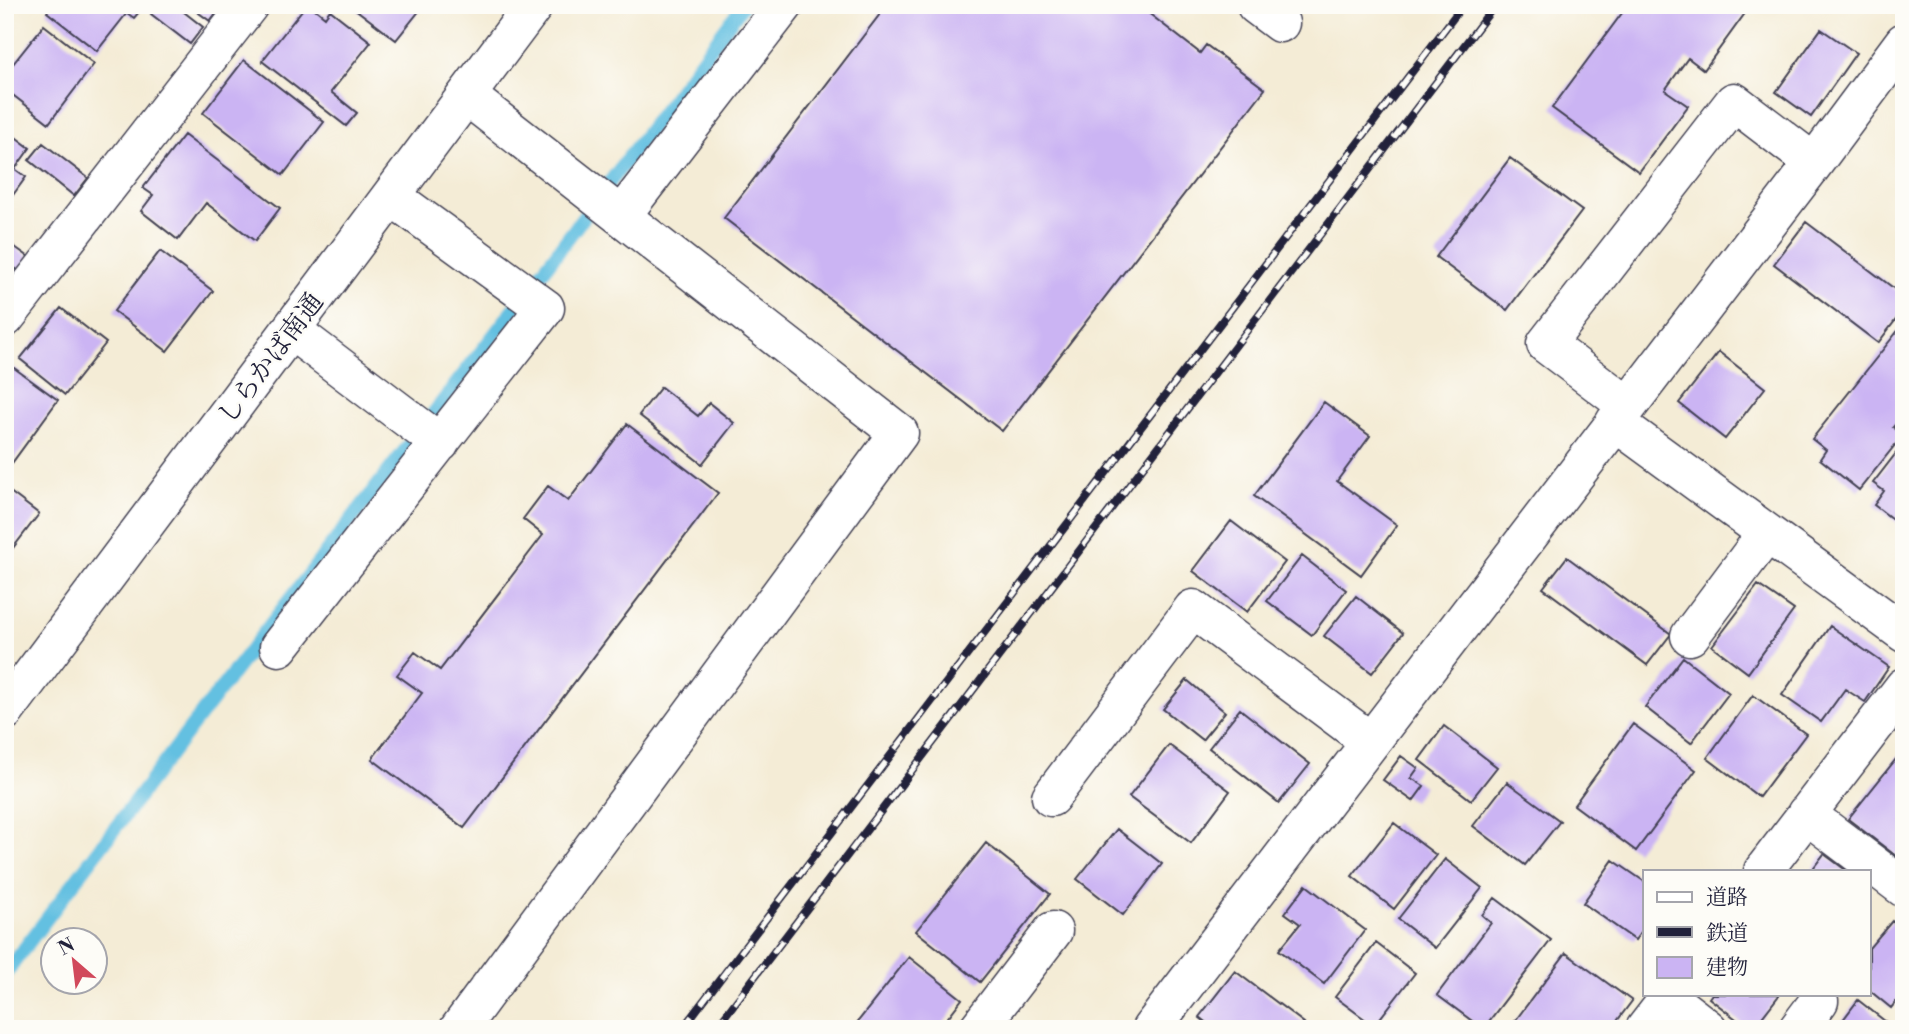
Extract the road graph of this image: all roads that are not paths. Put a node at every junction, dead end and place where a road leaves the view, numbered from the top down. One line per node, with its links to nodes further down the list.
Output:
1 (249, 5): 9 (street)
2 (534, 5): 5 (street, しらかば南通)
3 (784, 5): 8 (street)
4 (1904, 41): 6 (street)
5 (467, 96): 7 (street, しらかば南通); 8 (street)
6 (1814, 163): 11 (street); 11 (street)
7 (391, 196): 10 (street, しらかば南通); 12 (street)
8 (621, 216): 26 (street)
9 (5, 318)
10 (291, 330): 12 (street); 18 (street, しらかば南通)
11 (1621, 414): 13 (street); 19 (street)
12 (439, 443): 16 (street)
13 (1767, 533): 14 (street); 15 (street)
14 (1904, 633)
15 (1690, 636)
16 (279, 647)
17 (1904, 687): 21 (street)
18 (5, 711)
19 (1371, 742): 20 (street); 28 (street)
20 (1051, 797)
21 (1806, 814): 22 (street); 23 (street)
22 (1764, 870)
23 (1904, 888)
24 (1053, 931): 27 (street)
25 (1670, 996): 29 (street); 30 (street)
26 (459, 1029)
27 (978, 1029)
28 (1151, 1029)
29 (1645, 1029)
30 (1708, 1029)

